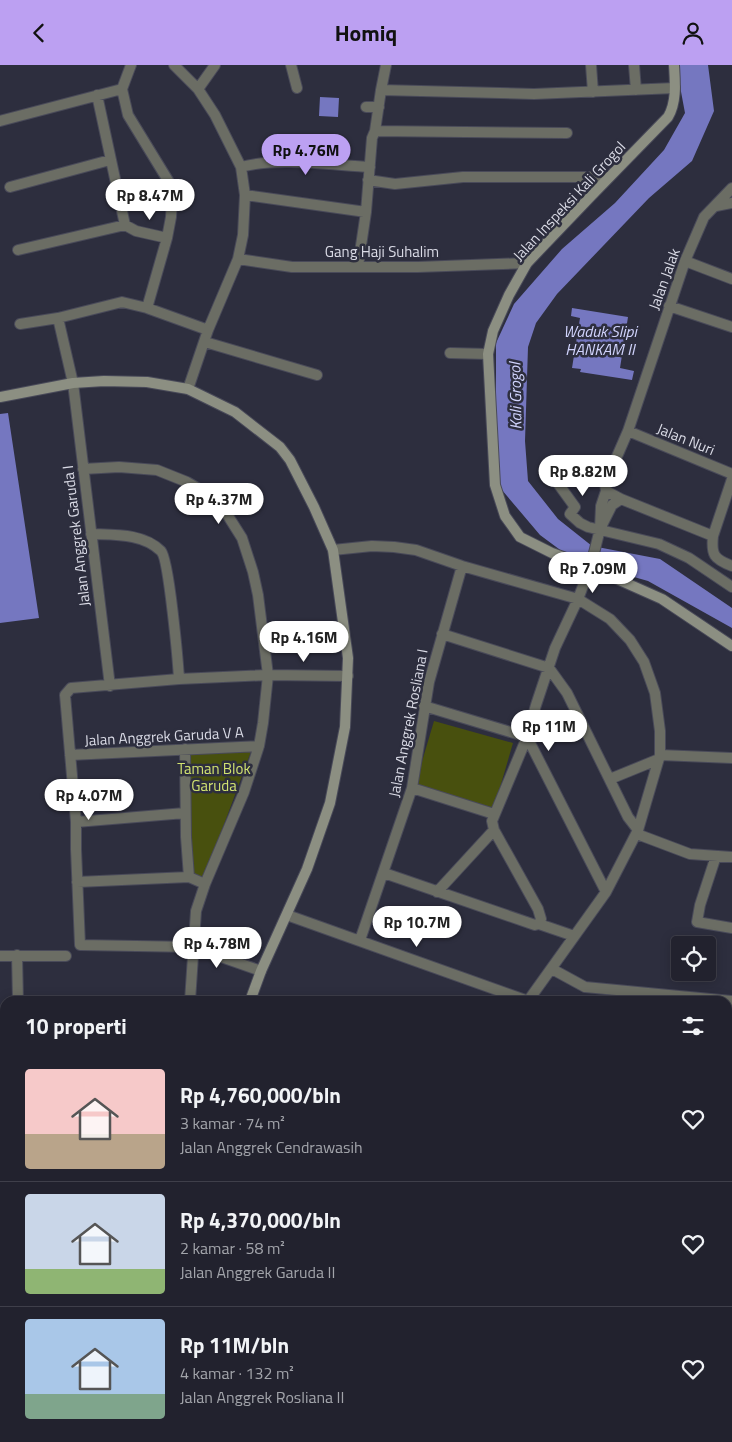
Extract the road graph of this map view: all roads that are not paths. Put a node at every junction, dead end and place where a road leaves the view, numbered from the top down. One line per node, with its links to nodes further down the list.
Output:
1 (131, 65): 11 (street)
2 (174, 65): 12 (street)
3 (216, 65): 12 (street)
4 (290, 65): 9 (street)
5 (386, 65): 13 (street)
6 (591, 65): 15 (street)
7 (634, 65): 14 (street)
8 (674, 65): 10 (street, Jalan Inspeksi Kali Grogol)
9 (297, 88)
10 (675, 88): 14 (street); 25 (street, Jalan Inspeksi Kali Grogol)
11 (122, 89): 16 (street); 34 (street)
12 (198, 89): 23 (street)
13 (381, 90): 15 (street); 18 (street)
14 (636, 90): 15 (street)
15 (592, 92)
16 (96, 95): 19 (street); 22 (street)
17 (366, 107): 18 (street)
18 (379, 107): 20 (street)
19 (0, 121)
20 (375, 131): 21 (street); 24 (street)
21 (567, 133)
22 (110, 160): 27 (street); 33 (street)
23 (241, 167): 24 (street); 29 (street)
24 (370, 167): 26 (street)
25 (609, 177): 26 (street); 38 (street, Jalan Inspeksi Kali Grogol)
26 (368, 180): 32 (street)
27 (10, 187)
28 (732, 188): 31 (street, Jalan Jalak)
29 (245, 195): 32 (street); 36 (street)
30 (732, 203): 31 (street)
31 (715, 207): 37 (street, Jalan Jalak)
32 (366, 212): 39 (street)
33 (125, 225): 34 (street); 35 (street)
34 (167, 238): 42 (street)
35 (18, 250)
36 (238, 259): 39 (street, Gang Haji Suhalim); 46 (street)
37 (685, 261): 40 (street); 41 (street, Jalan Jalak)
38 (527, 263): 39 (street, Gang Haji Suhalim); 49 (street, Jalan Inspeksi Kali Grogol)
39 (358, 266)
40 (732, 279)
41 (669, 306): 45 (street); 54 (street, Jalan Jalak)
42 (147, 308): 43 (street); 46 (street)
43 (58, 318): 44 (street); 51 (street, Jalan Anggrek Garuda I)
44 (20, 324)
45 (732, 327)
46 (208, 330): 47 (street)
47 (205, 341): 50 (street); 52 (street)
48 (450, 353): 49 (street)
49 (488, 355): 66 (street, Jalan Inspeksi Kali Grogol)
50 (317, 375)
51 (73, 383): 52 (street); 53 (street); 55 (street, Jalan Anggrek Garuda I)
52 (188, 389): 64 (street)
53 (0, 397)
54 (628, 431): 56 (street, Jalan Nuri); 59 (street, Jalan Jalak)
55 (84, 469): 62 (street, Jalan Anggrek Garuda I); 73 (street)
56 (732, 474)
57 (554, 479): 61 (street)
58 (732, 479): 63 (street)
59 (606, 491): 60 (street); 61 (street, Jalan Jalak)
60 (621, 499): 61 (street); 63 (street)
61 (599, 532): 66 (street); 68 (street)
62 (91, 533): 75 (street); 76 (street, Jalan Anggrek Garuda I)
63 (713, 536): 67 (street)
64 (333, 550): 65 (street); 74 (street)
65 (462, 566): 69 (street); 70 (street, Jalan Anggrek Rosliana I)
66 (591, 566): 69 (street); 71 (street, Jalan Inspeksi Kali Grogol)
67 (732, 566)
68 (732, 587)
69 (578, 599): 72 (street); 82 (street)
70 (442, 634): 72 (street); 77 (street, Jalan Anggrek Rosliana I)
71 (732, 646)
72 (549, 668): 78 (street); 84 (street)
73 (268, 675): 74 (street); 75 (street); 79 (street)
74 (348, 676): 99 (street)
75 (179, 679): 76 (street)
76 (110, 686): 81 (street)
77 (424, 706): 78 (street); 85 (street, Jalan Anggrek Rosliana I)
78 (527, 737): 87 (street); 98 (street)
79 (259, 746): 80 (street, Jalan Anggrek Garuda V A); 96 (street)
80 (185, 749): 81 (street, Jalan Anggrek Garuda V A); 86 (street)
81 (70, 755): 88 (street)
82 (660, 757): 83 (street); 84 (street); 90 (street)
83 (732, 758)
84 (610, 779): 90 (street)
85 (412, 788): 87 (street); 93 (street, Jalan Anggrek Rosliana I)
86 (185, 813): 88 (street); 94 (street)
87 (494, 814): 89 (street)
88 (76, 822): 95 (street)
89 (494, 830): 97 (street); 100 (street)
90 (638, 832): 91 (street); 98 (street)
91 (716, 856): 92 (street); 101 (street)
92 (732, 857)
93 (384, 873): 97 (street); 103 (street, Jalan Anggrek Rosliana I)
94 (189, 877): 95 (street); 96 (street)
95 (77, 883): 104 (street)
96 (205, 884): 104 (street)
97 (437, 892): 100 (street)
98 (606, 892): 102 (street)
99 (287, 915): 103 (street); 109 (street)
100 (539, 924): 102 (street)
101 (732, 928)
102 (574, 936): 108 (street)
103 (360, 941): 113 (street)
104 (193, 947): 109 (street); 111 (street)
105 (17, 955): 106 (street); 107 (street); 110 (street)
106 (0, 956)
107 (66, 956)
108 (552, 969): 114 (street); 115 (street)
109 (262, 971): 112 (street)
110 (18, 996)
111 (190, 996)
112 (252, 996)
113 (514, 996)
114 (532, 996)
115 (680, 996)

